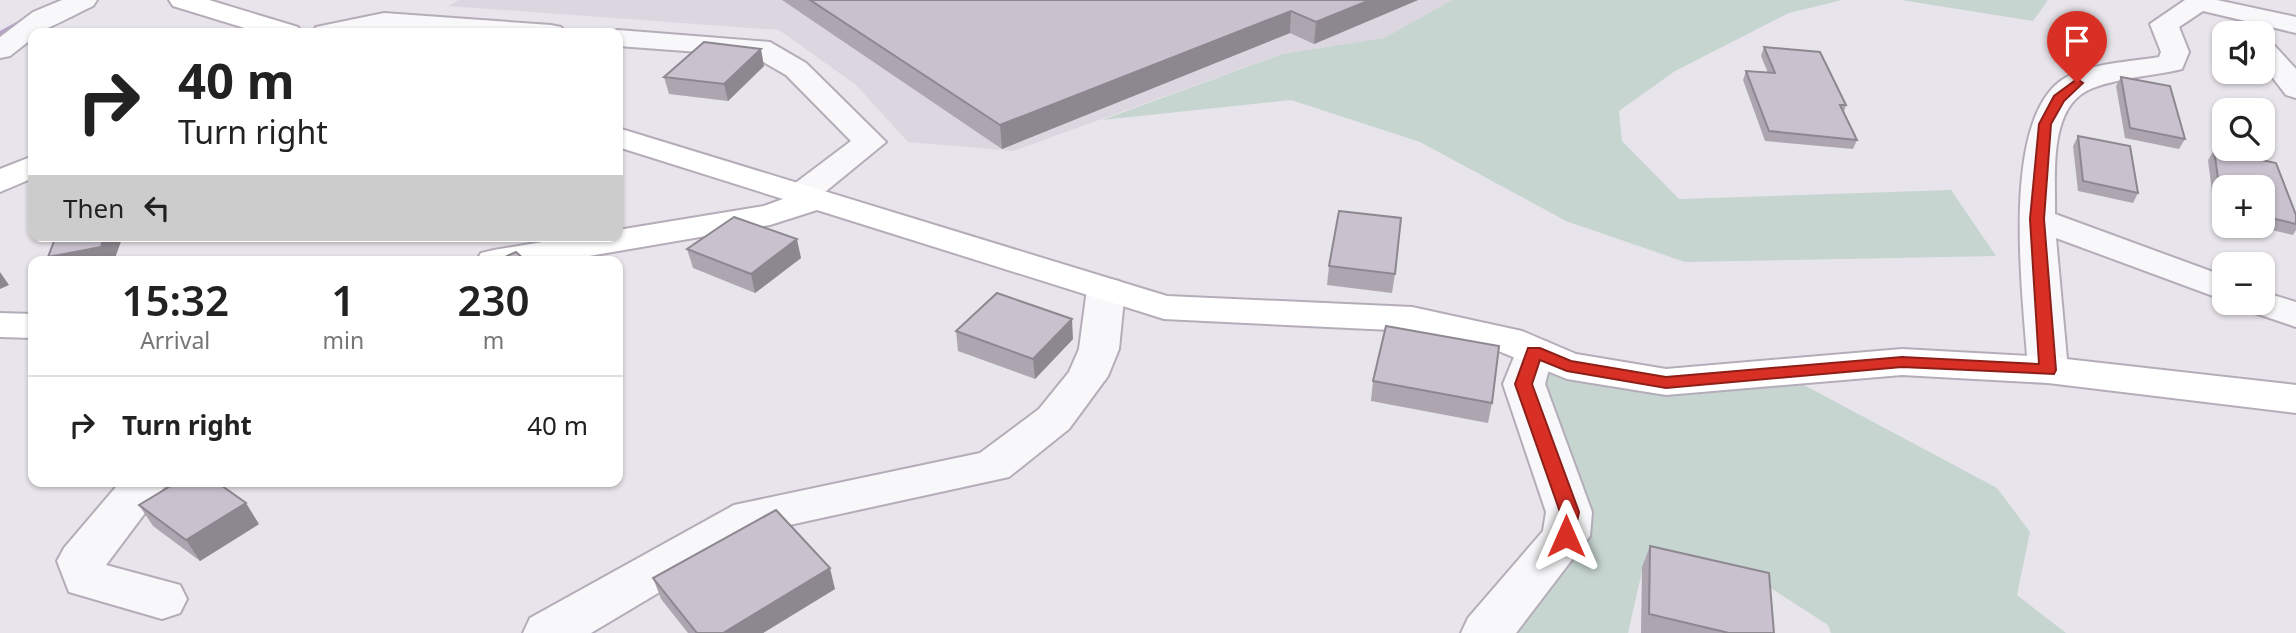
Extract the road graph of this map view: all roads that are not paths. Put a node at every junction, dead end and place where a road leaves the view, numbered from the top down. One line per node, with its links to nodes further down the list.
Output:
1 (84, 0): 6 (street)
2 (182, 0): 7 (street)
3 (2207, 2): 4 (street); 5 (street); 19 (street)
4 (2229, 21)
5 (2296, 25)
6 (30, 28)
7 (272, 28)
8 (350, 28): 9 (street)
9 (481, 28)
10 (28, 29): 12 (street)
11 (623, 38): 18 (street)
12 (0, 50)
13 (2275, 61): 14 (street)
14 (2296, 89)
15 (623, 138): 18 (street)
16 (28, 168): 17 (street)
17 (0, 182)
18 (809, 197): 20 (street); 24 (street)
19 (2037, 219): 23 (street); 30 (street)
20 (623, 240)
21 (608, 242): 22 (street)
22 (524, 256)
23 (2212, 285)
24 (1106, 289): 29 (street); 34 (street)
25 (2275, 308): 26 (street)
26 (2296, 315)
27 (0, 326): 28 (street)
28 (28, 326)
29 (1534, 351): 30 (street); 35 (street)
30 (2048, 370): 31 (street)
31 (2296, 399)
32 (141, 487): 33 (street)
33 (162, 599)
34 (548, 633)
35 (1486, 633)

